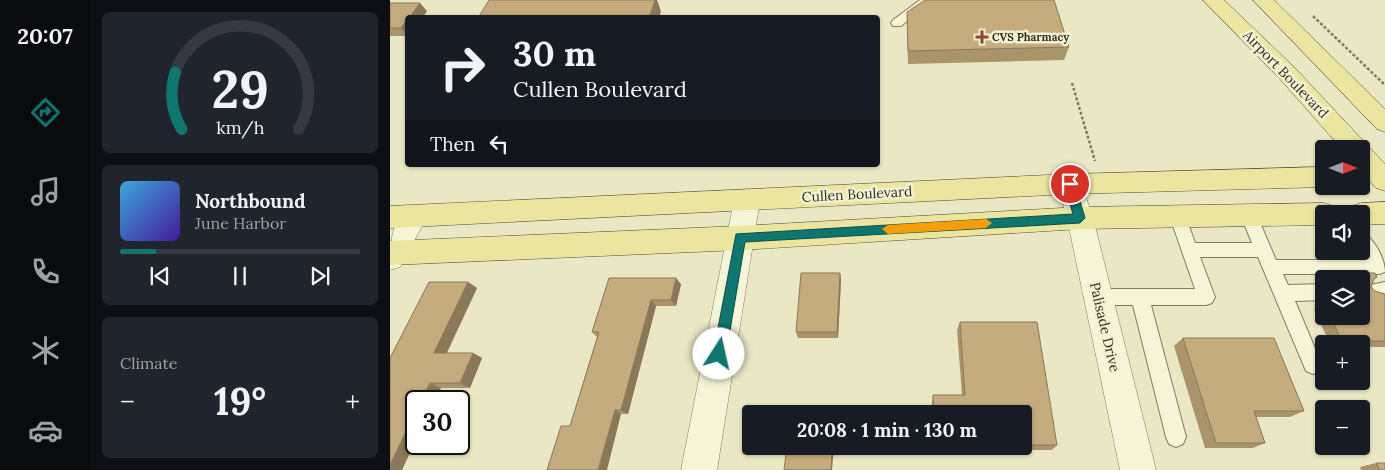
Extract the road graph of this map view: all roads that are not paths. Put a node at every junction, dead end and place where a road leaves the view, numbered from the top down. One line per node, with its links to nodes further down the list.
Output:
1 (928, 0): 4 (lane)
2 (1213, 0): 6 (main road, Airport Boulevard)
3 (1263, 0): 5 (main road)
4 (896, 23)
5 (1385, 123)
6 (1349, 140)
7 (1370, 166): 9 (main road)
8 (1315, 177): 10 (main road, Cullen Boulevard)
9 (1378, 177)
10 (1070, 184): 11 (main road, Cullen Boulevard); 18 (street, Palisade Drive)
11 (746, 200): 16 (main road, Cullen Boulevard); 19 (street)
12 (1385, 213): 14 (main road)
13 (1315, 214): 15 (main road)
14 (1370, 214)
15 (1250, 216): 17 (main road); 21 (lane)
16 (402, 217): 23 (street)
17 (1178, 217): 18 (main road); 20 (lane)
18 (1080, 218): 19 (main road); 28 (street, Palisade Drive)
19 (740, 238): 23 (main road); 32 (street)
20 (1189, 250): 21 (lane); 29 (lane)
21 (1264, 250): 24 (lane)
22 (1370, 253): 25 (lane)
23 (391, 255)
24 (1271, 267): 25 (lane); 27 (lane)
25 (1382, 271)
26 (1315, 292): 27 (lane)
27 (1283, 293): 30 (lane)
28 (1098, 297): 29 (lane); 33 (street, Palisade Drive)
29 (1140, 297): 31 (lane)
30 (1313, 365)
31 (1176, 438)
32 (699, 470)
33 (1138, 470)

